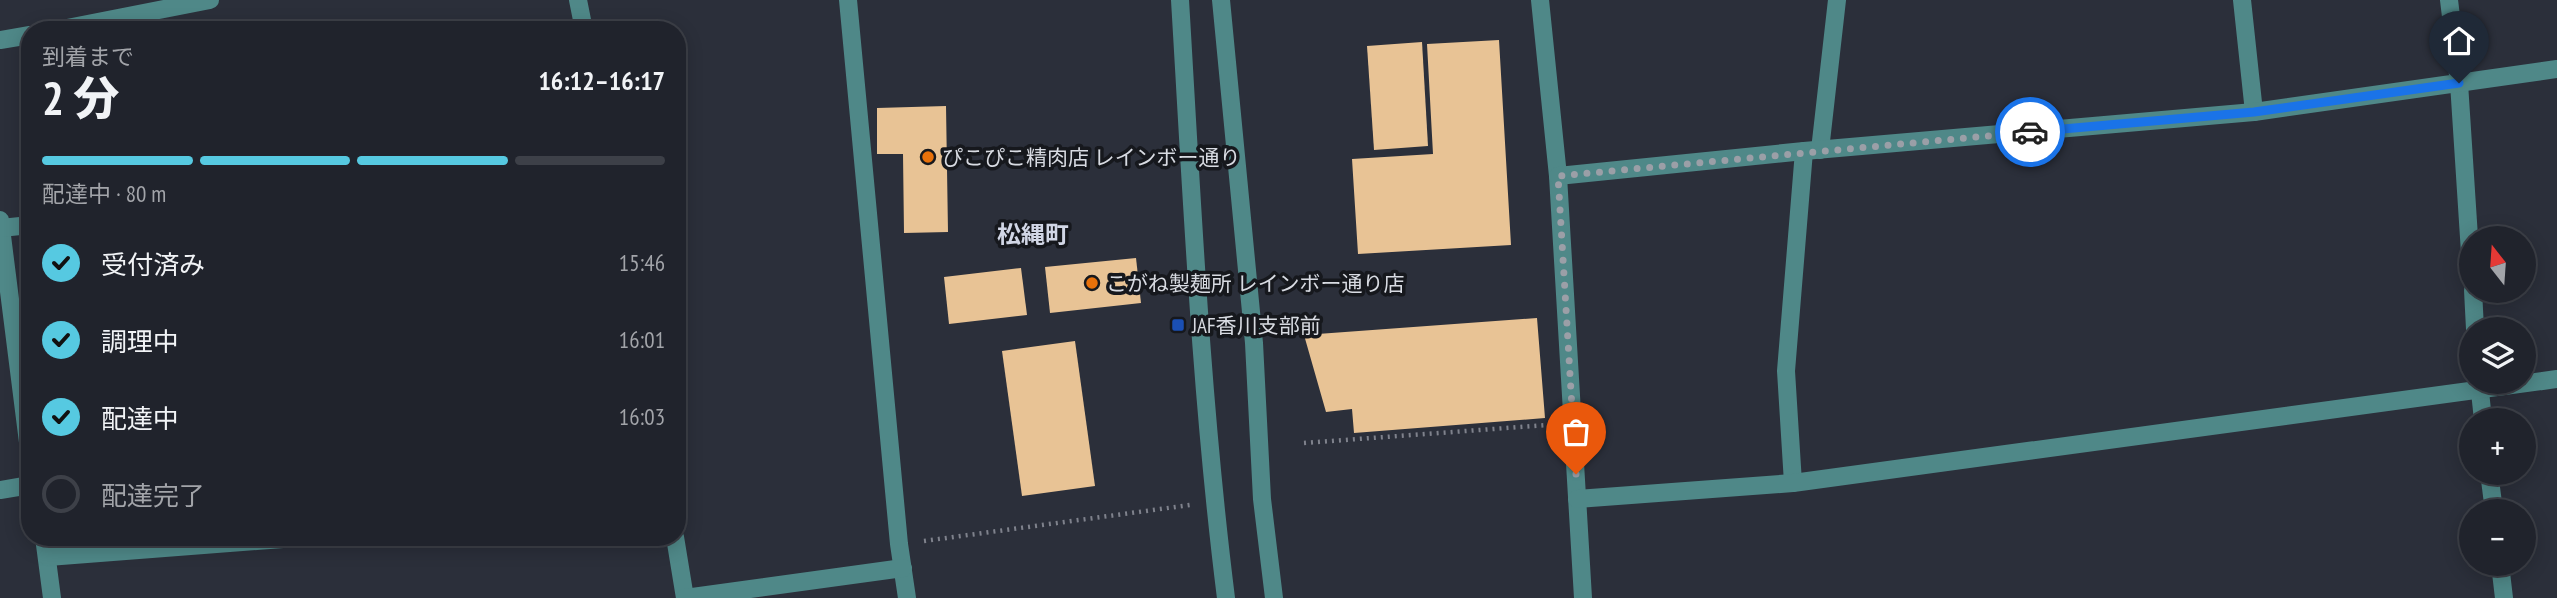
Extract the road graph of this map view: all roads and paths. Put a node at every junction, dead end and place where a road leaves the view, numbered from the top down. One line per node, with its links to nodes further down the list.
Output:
1 (210, 0): 10 (street)
2 (578, 0): 11 (street)
3 (848, 0): 34 (street)
4 (1180, 0): 44 (street)
5 (1221, 0): 45 (street)
6 (1540, 0): 18 (street)
7 (1837, 0): 17 (street)
8 (2242, 0): 16 (street)
9 (2449, 0): 15 (street)
10 (104, 21)
11 (582, 21)
12 (21, 36): 13 (street)
13 (0, 40)
14 (2557, 69): 15 (street)
15 (2459, 83): 16 (street); 21 (street)
16 (2254, 112): 17 (street)
17 (1812, 151): 18 (street); 29 (street)
18 (1558, 176): 27 (street)
19 (1, 224): 20 (street); 22 (street)
20 (21, 225)
21 (2468, 226)
22 (3, 283): 23 (street)
23 (21, 372)
24 (2557, 379): 25 (street)
25 (2536, 381)
26 (2459, 389): 29 (street)
27 (1573, 423): 28 (path); 32 (street)
28 (1304, 443)
29 (1793, 483): 32 (street)
30 (21, 486): 31 (street)
31 (0, 490)
32 (1577, 499): 46 (street)
33 (1192, 505): 34 (path)
34 (899, 544): 39 (street)
35 (46, 546): 38 (street)
36 (192, 546): 38 (street)
37 (676, 546): 42 (street)
38 (48, 557): 41 (street)
39 (903, 568): 42 (street); 43 (street)
40 (2501, 576): 47 (street)
41 (52, 598)
42 (685, 598)
43 (907, 598)
44 (1226, 598)
45 (1274, 598)
46 (1583, 598)
47 (2504, 598)

